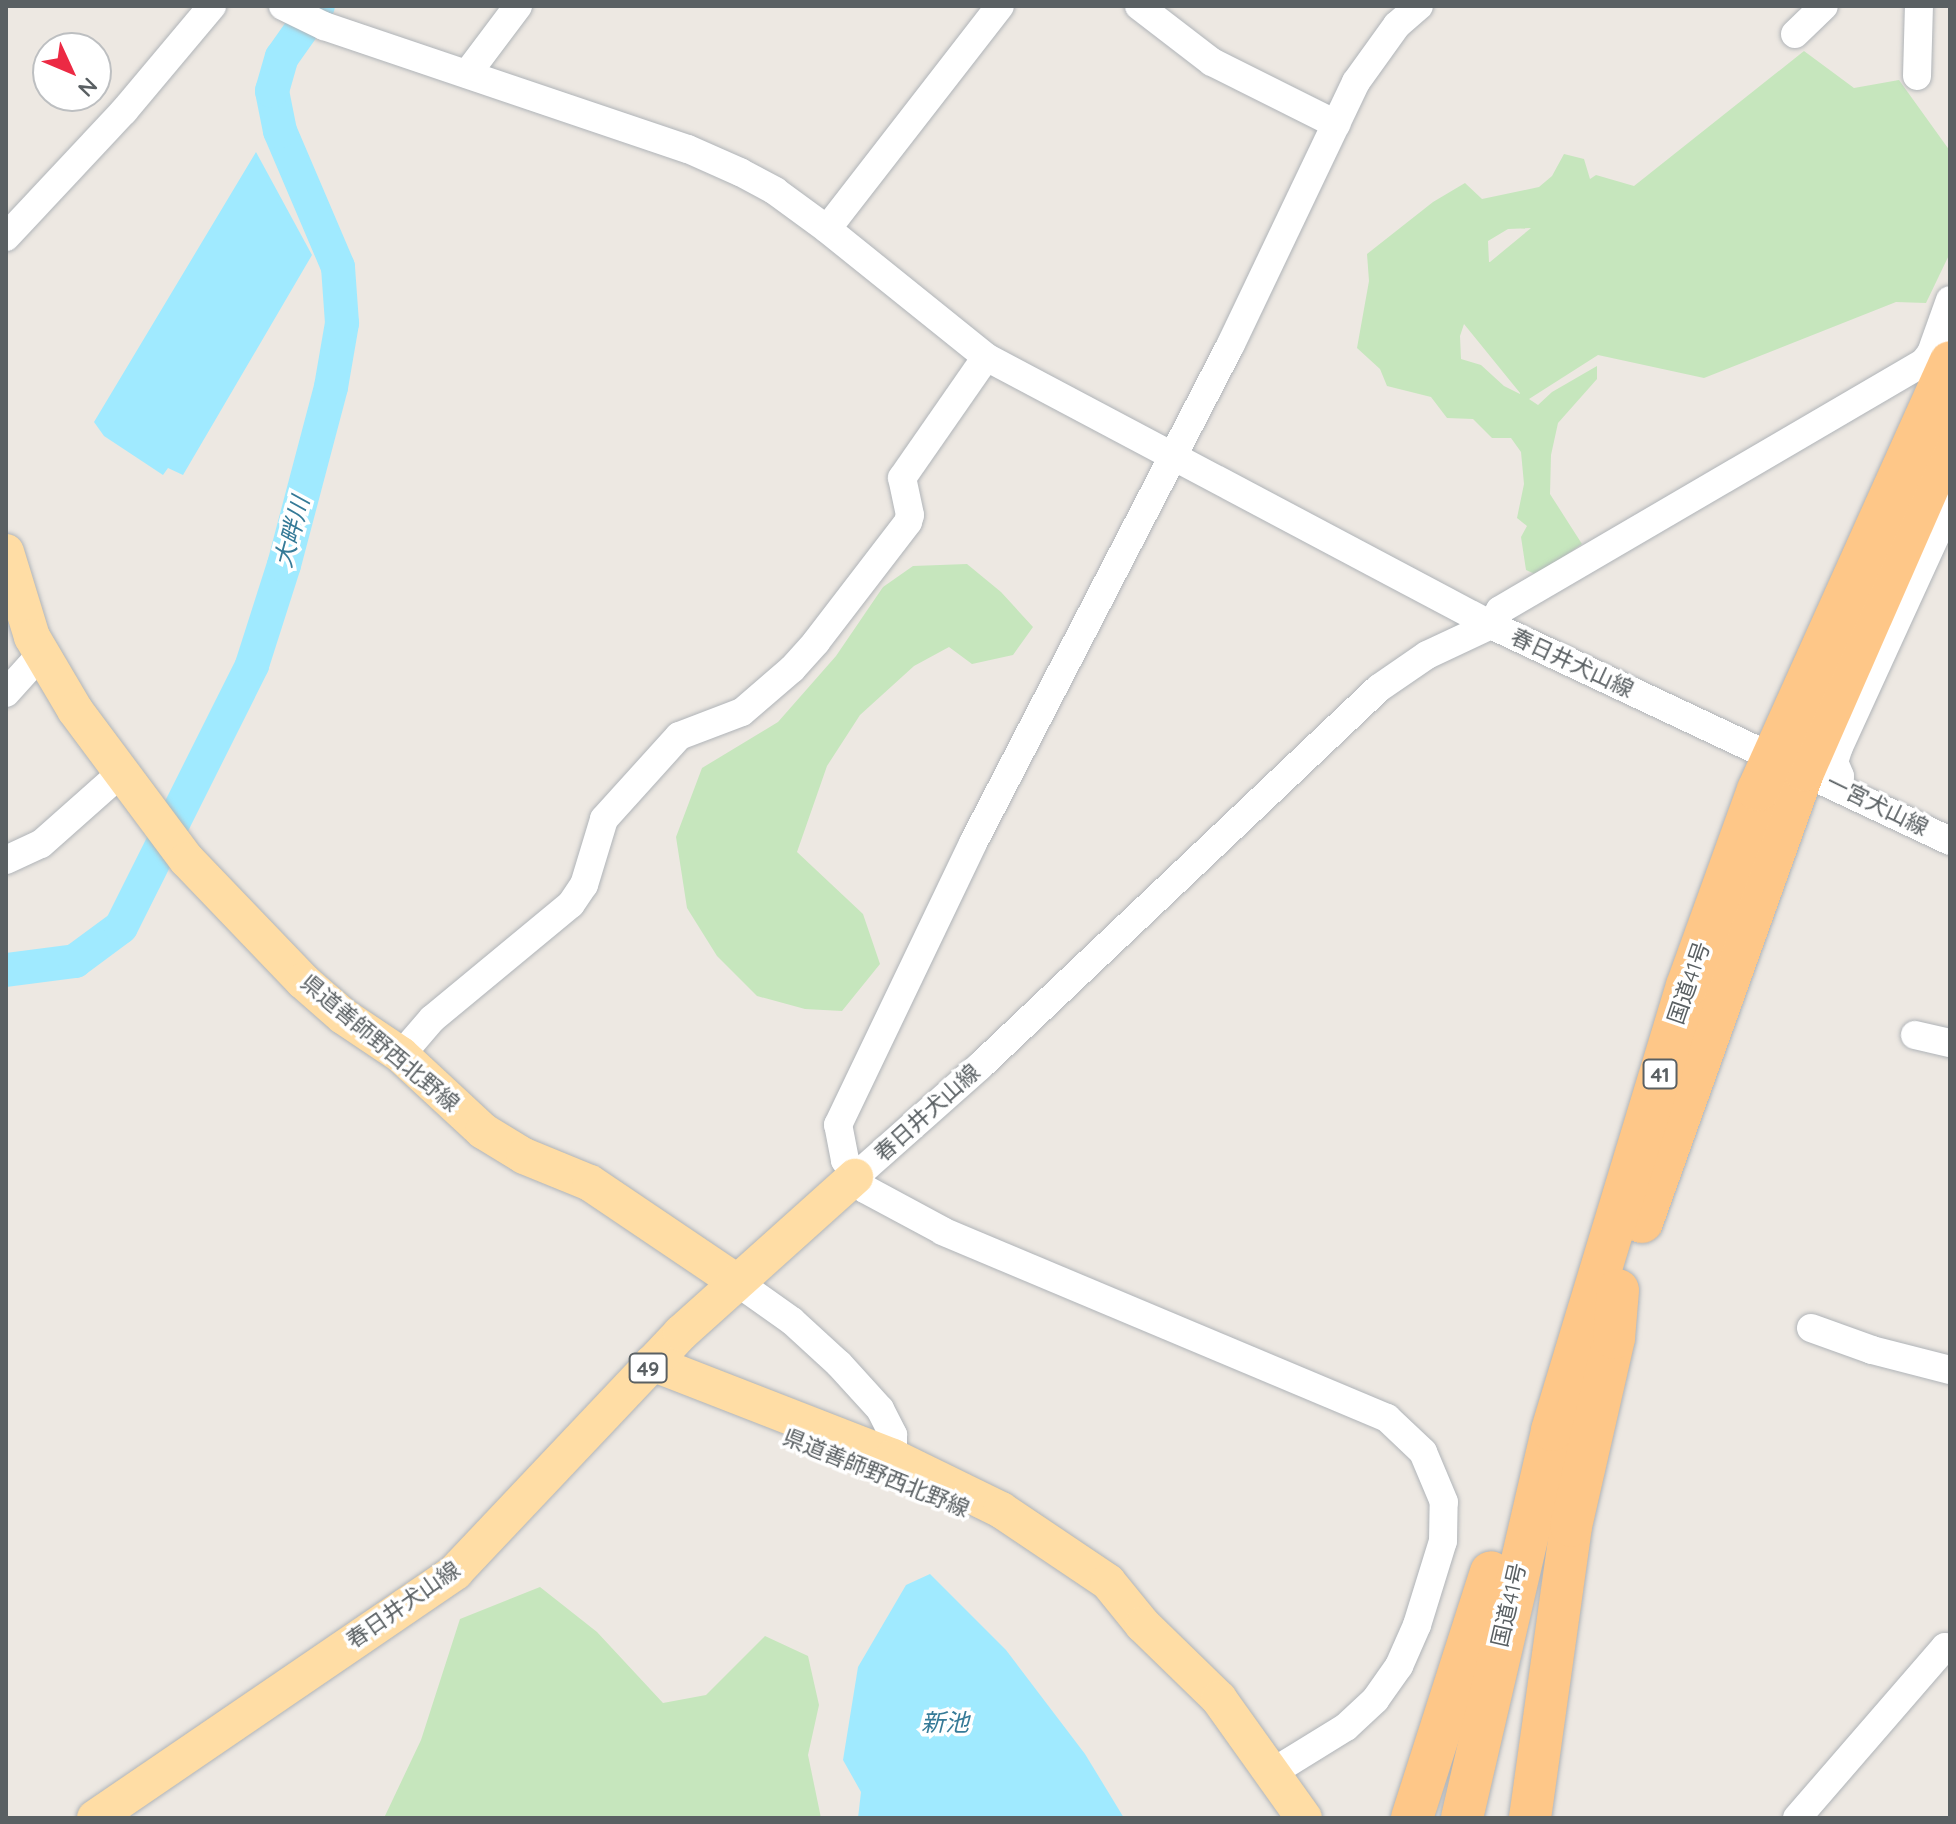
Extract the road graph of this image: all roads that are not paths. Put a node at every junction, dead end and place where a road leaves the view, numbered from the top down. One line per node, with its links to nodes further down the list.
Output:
1 (212, 6): 14 (street)
2 (518, 6): 10 (street)
3 (1000, 6): 13 (street)
4 (1139, 6): 12 (street)
5 (1419, 6): 12 (street)
6 (1824, 6): 9 (street)
7 (1919, 6): 11 (street)
8 (291, 10): 10 (street)
9 (1795, 34)
10 (467, 74): 13 (street)
11 (1917, 76)
12 (1336, 124): 19 (street)
13 (827, 229): 16 (street)
14 (6, 237)
15 (1950, 300): 22 (street)
16 (986, 357): 19 (street); 32 (street)
17 (1950, 362): 25 (highway, 国道41号 / 41)
18 (1950, 438): 25 (highway, 国道41号 / 41)
19 (1173, 457): 22 (street); 33 (street)
20 (1950, 504): 25 (street)
21 (7, 559): 23 (main road, 県道善師野西北野線)
22 (1491, 625): 25 (street, 春日井犬山線); 33 (street, 春日井犬山線 / 49)
23 (41, 654): 24 (street); 26 (main road, 県道善師野西北野線)
24 (6, 693)
25 (1805, 770): 27 (street, 一宮犬山線); 29 (highway, 国道41号 / 41); 35 (highway, 国道41号 / 41)
26 (121, 773): 28 (street); 32 (main road, 県道善師野西北野線)
27 (1950, 841)
28 (6, 860)
29 (1687, 986): 45 (highway); 46 (highway, 国道41号 / 41)
30 (1915, 1035): 31 (street)
31 (1950, 1043)
32 (401, 1055): 34 (main road, 県道善師野西北野線)
33 (855, 1177): 34 (main road, 春日井犬山線 / 49); 42 (street)
34 (737, 1282): 38 (main road, 春日井犬山線 / 49); 39 (street, 県道善師野西北野線)
35 (1618, 1290): 47 (highway, 国道41号 / 41); 48 (highway)
36 (1811, 1328): 37 (street)
37 (1950, 1370)
38 (645, 1371): 39 (main road, 県道善師野西北野線); 40 (main road, 県道善師野西北野線); 43 (main road, 春日井犬山線 / 49)
39 (893, 1457): 40 (main road, 県道善師野西北野線)
40 (1108, 1582): 42 (main road, 県道善師野西北野線)
41 (1950, 1648): 49 (street)
42 (1273, 1772): 44 (main road, 県道善師野西北野線)
43 (95, 1818)
44 (1304, 1818)
45 (1412, 1818)
46 (1462, 1818)
47 (1488, 1818)
48 (1530, 1818)
49 (1797, 1818)

